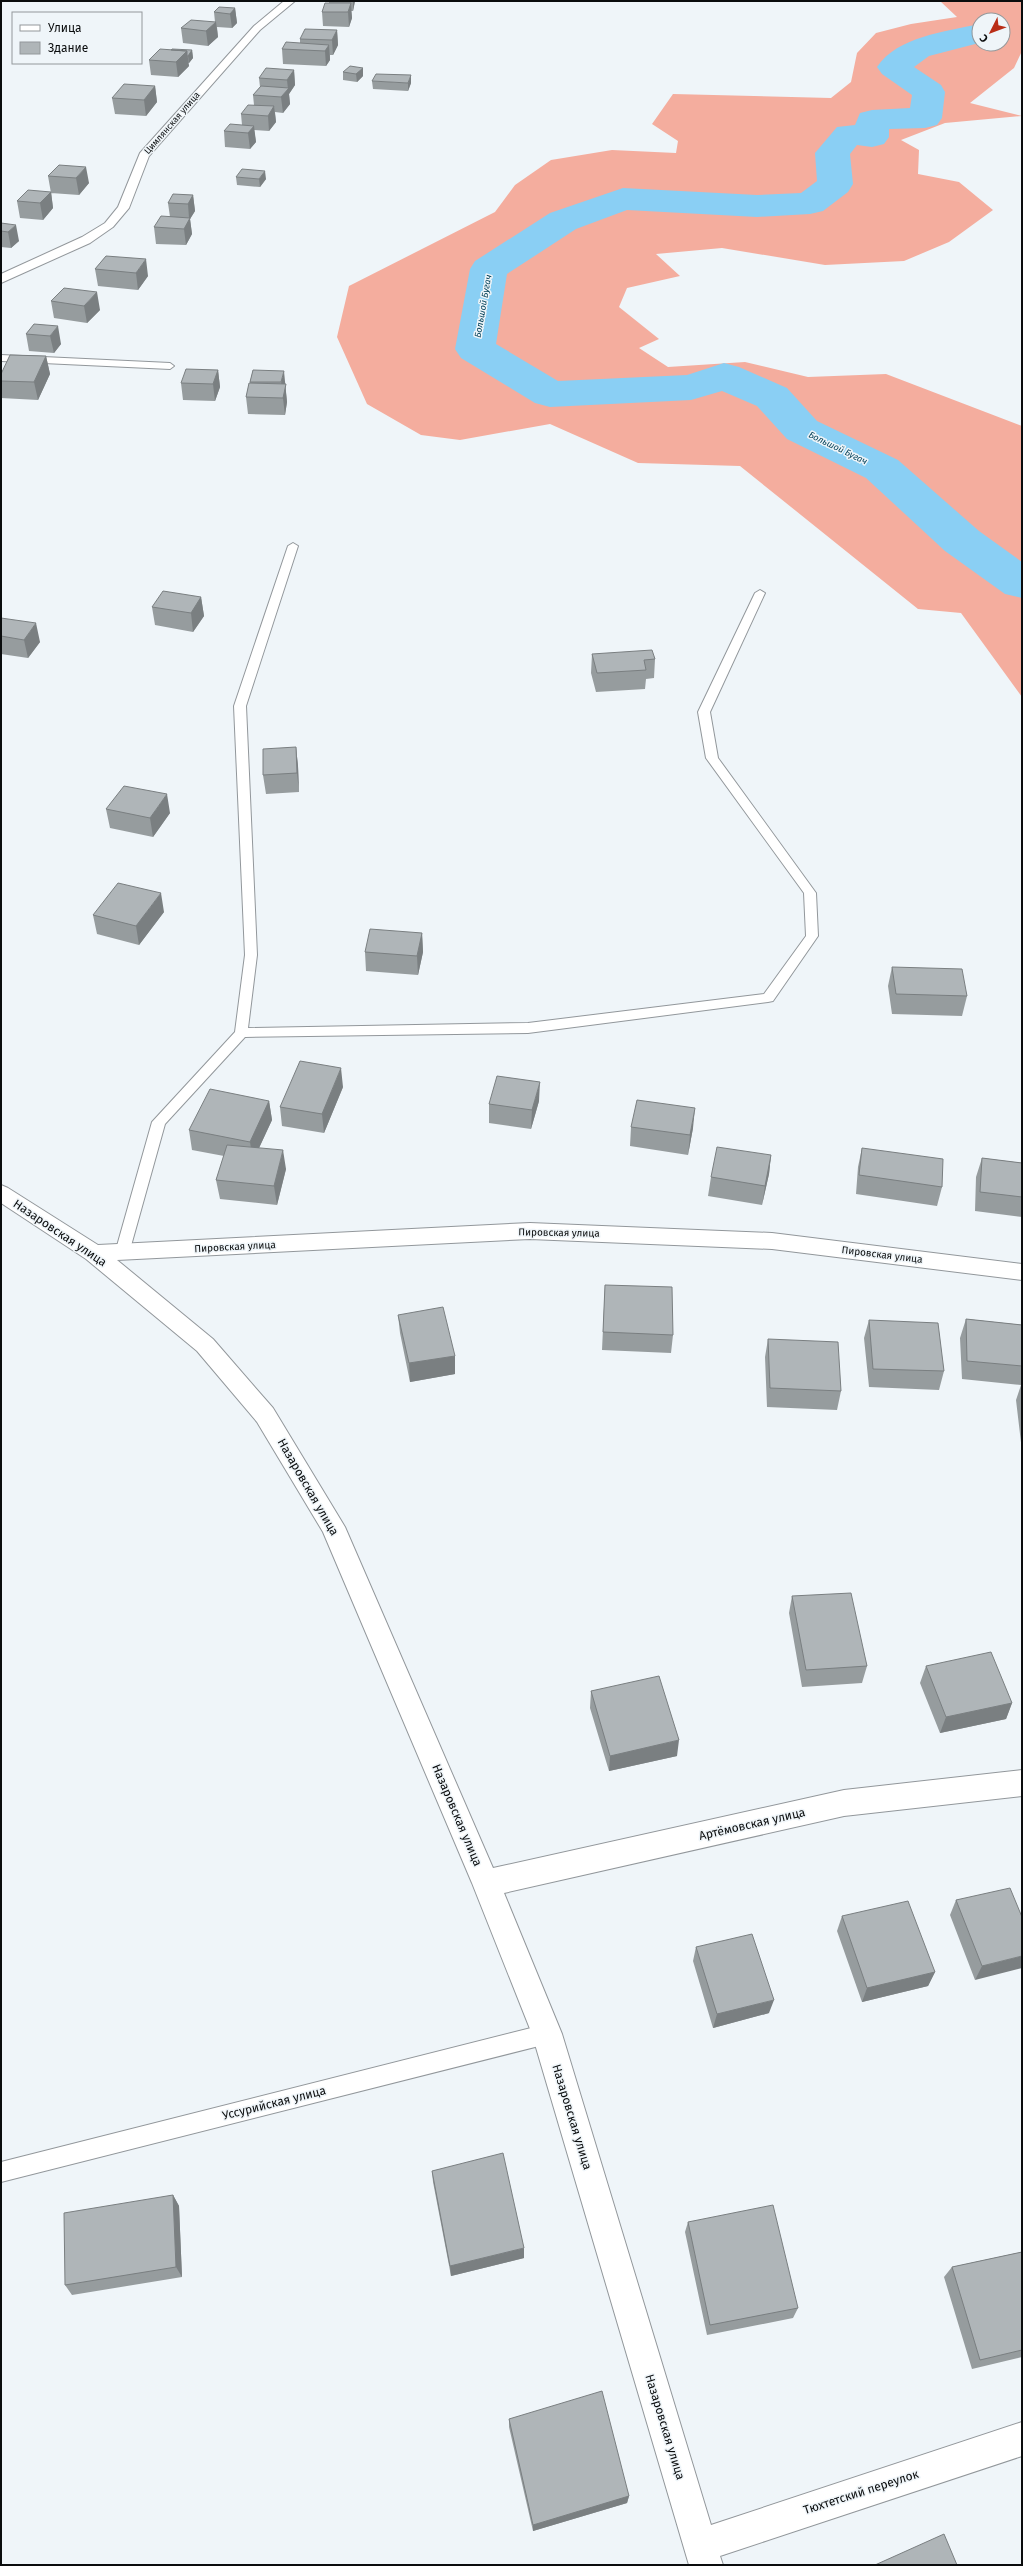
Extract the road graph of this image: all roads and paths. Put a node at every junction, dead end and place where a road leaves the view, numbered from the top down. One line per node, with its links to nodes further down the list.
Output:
1 (290, 1): 2 (street, Цимлянская улица)
2 (1, 279)
3 (1, 358): 4 (lane)
4 (170, 366)
5 (293, 546): 7 (lane)
6 (760, 593): 7 (lane)
7 (241, 1033): 10 (lane)
8 (2, 1195): 9 (street, Назаровская улица)
9 (94, 1253): 10 (street, Пировская улица); 13 (street, Назаровская улица)
10 (122, 1253): 11 (street, Пировская улица)
11 (1022, 1272)
12 (1022, 1784): 13 (street, Артёмовская улица)
13 (486, 1883): 14 (street, Назаровская улица)
14 (547, 2034): 15 (lane, Уссурийская улица); 17 (street, Назаровская улица)
15 (1, 2172)
16 (1022, 2439): 17 (street, Тюхтетский переулок)
17 (703, 2555)

